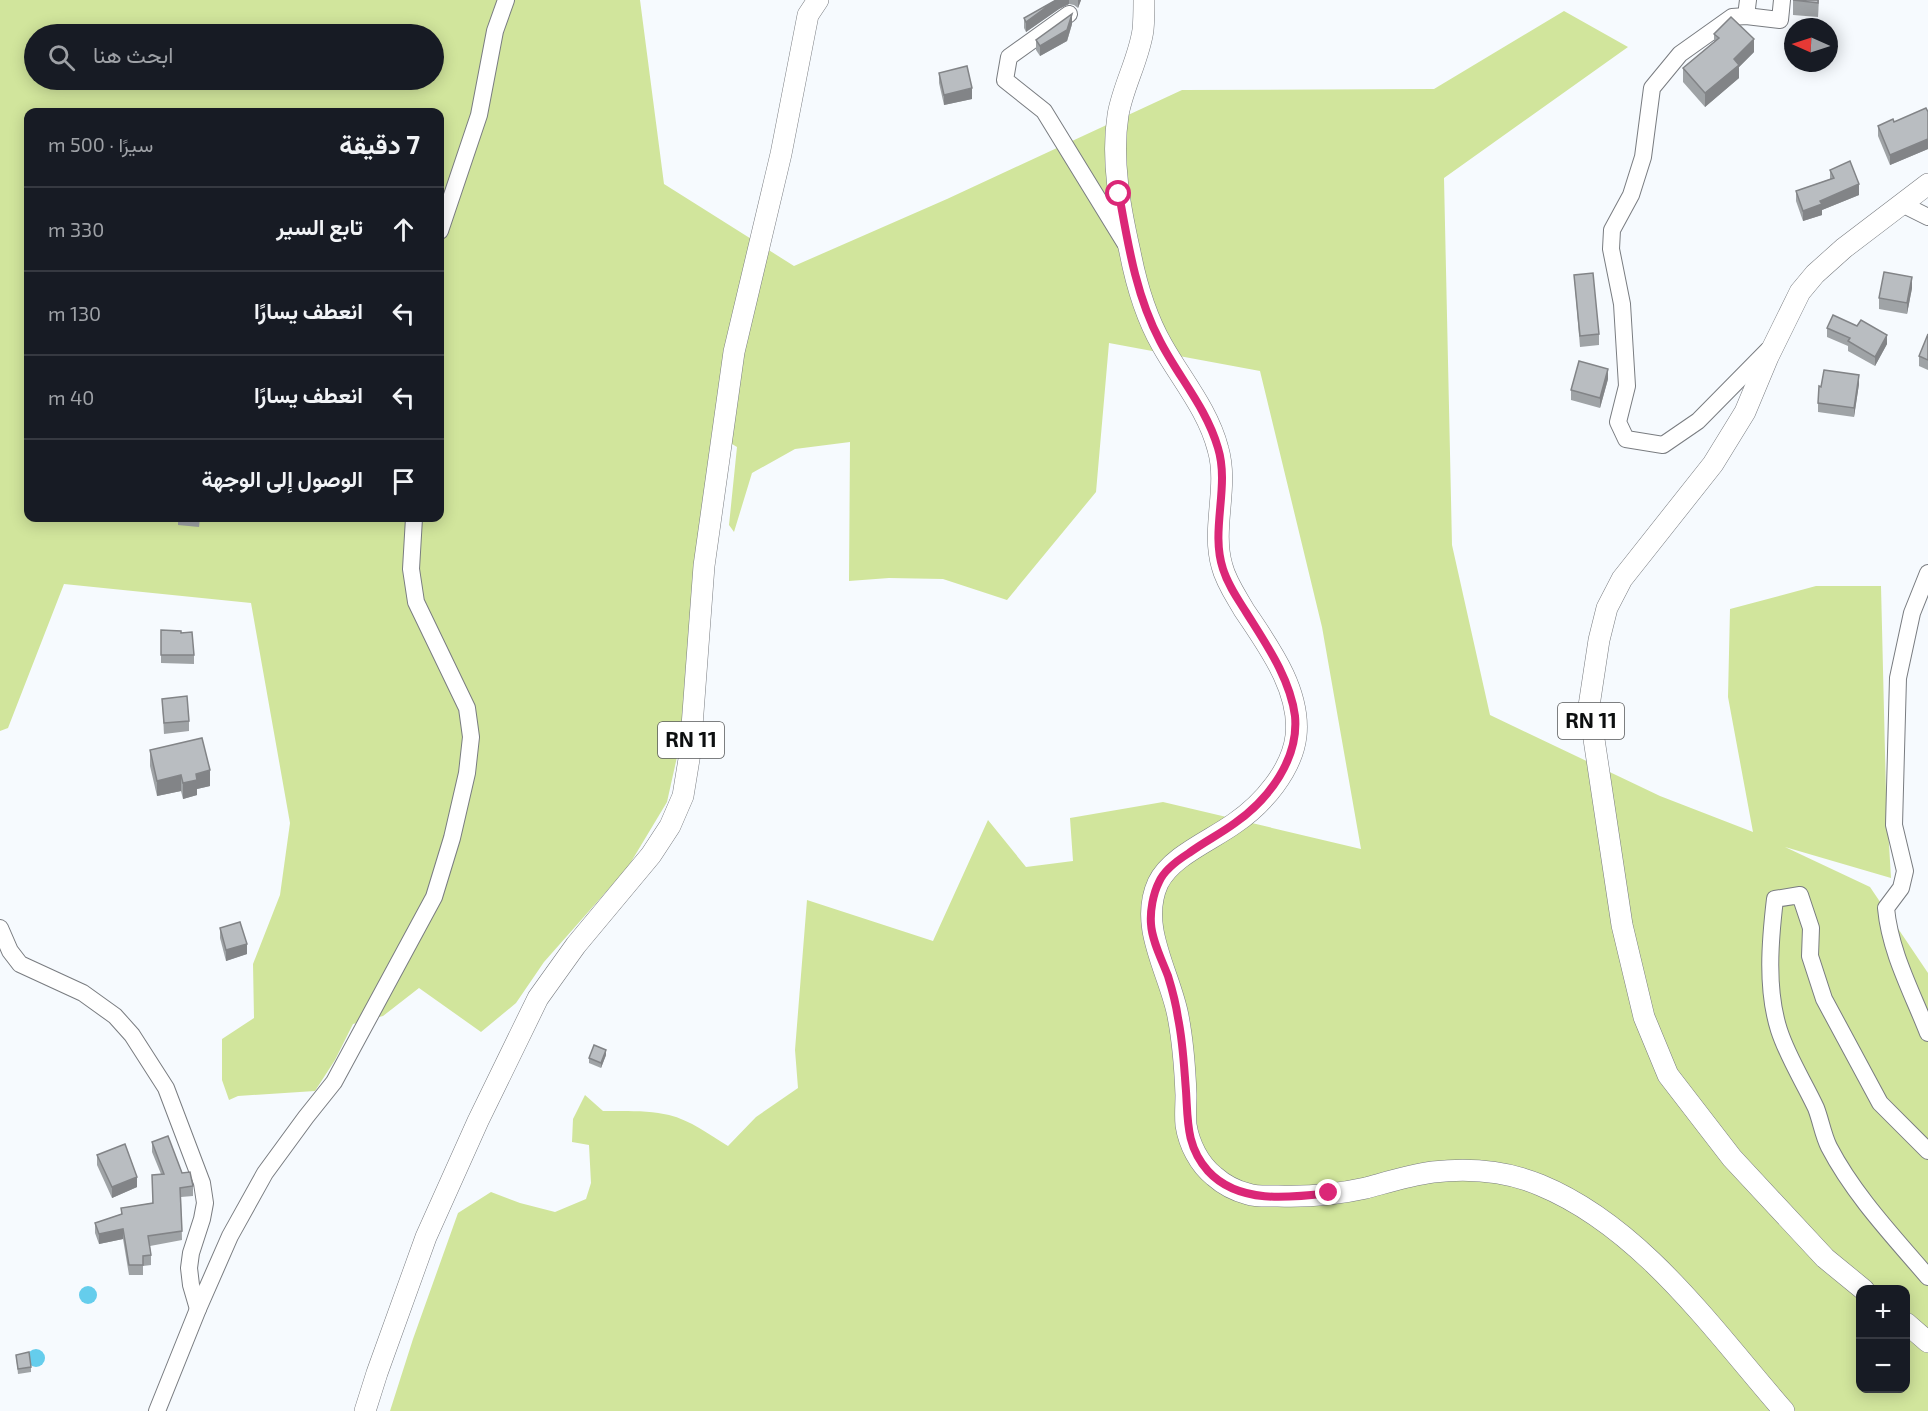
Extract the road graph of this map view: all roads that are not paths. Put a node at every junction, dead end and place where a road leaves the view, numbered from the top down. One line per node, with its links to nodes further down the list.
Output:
1 (506, 0): 10 (street)
2 (818, 0): 24 (main road, RN 11)
3 (1144, 0): 11 (main road)
4 (1782, 0): 5 (street)
5 (1747, 8): 12 (street)
6 (1069, 14): 11 (street)
7 (1928, 184): 8 (main road, RN 11)
8 (1902, 204): 9 (street); 12 (main road, RN 11)
9 (1928, 217)
10 (444, 219)
11 (1130, 252): 25 (main road)
12 (1775, 343): 19 (main road, RN 11)
13 (414, 522): 20 (street)
14 (1928, 573): 16 (street)
15 (0, 928): 20 (street)
16 (1928, 1033)
17 (1928, 1150): 18 (street)
18 (1928, 1277)
19 (1858, 1285)
20 (198, 1309): 23 (street)
21 (1910, 1327): 22 (main road)
22 (1928, 1342)
23 (157, 1411)
24 (365, 1411)
25 (1784, 1411)

